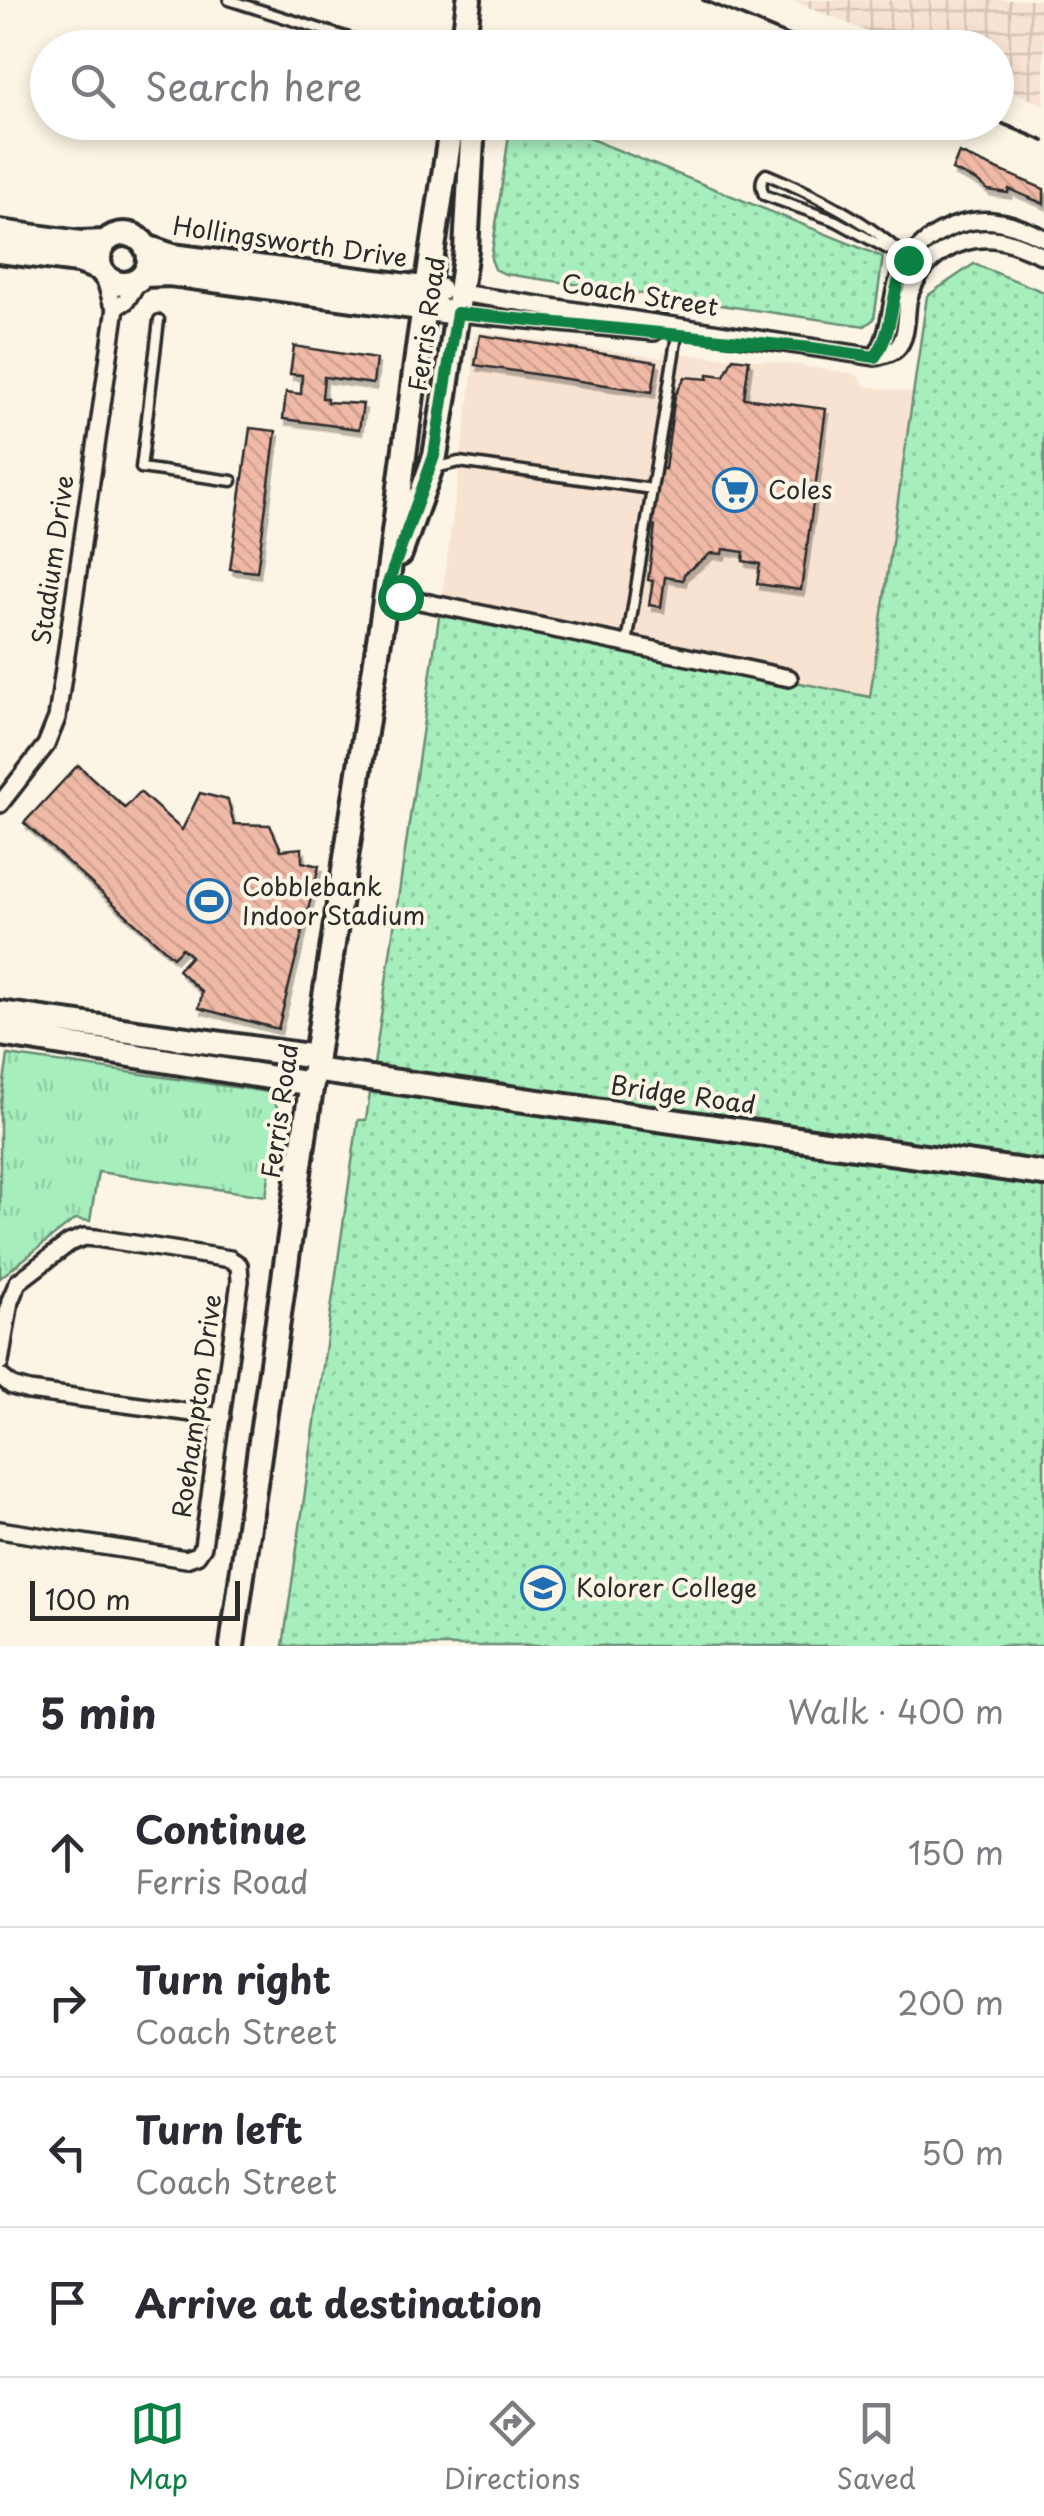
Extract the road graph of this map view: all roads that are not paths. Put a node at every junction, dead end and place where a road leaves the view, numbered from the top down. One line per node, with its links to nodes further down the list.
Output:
1 (229, 0): 3 (lane)
2 (470, 0): 4 (street); 5 (street)
3 (323, 30)
4 (465, 30)
5 (471, 30)
6 (449, 140): 17 (street, Ferris Road)
7 (471, 140): 18 (street, Ferris Road)
8 (0, 232): 10 (street)
9 (1044, 238): 14 (street)
10 (105, 242): 11 (street); 15 (street)
11 (146, 247): 16 (street); 17 (street, Hollingsworth Drive)
12 (0, 251): 15 (street)
13 (1044, 256): 14 (street)
14 (915, 266): 14 (lane); 21 (street, Coach Street)
15 (102, 272): 16 (street); 19 (street, Stadium Drive)
16 (142, 277): 17 (street, Hollingsworth Drive); 19 (street)
17 (426, 298): 18 (street); 27 (street, Ferris Road)
18 (459, 303): 21 (street, Coach Street); 22 (street, Ferris Road)
19 (116, 307): 30 (street, Stadium Drive)
20 (159, 320): 25 (lane)
21 (678, 331): 26 (lane)
22 (438, 436): 23 (lane); 24 (street, Ferris Road)
23 (459, 462): 24 (lane); 26 (lane)
24 (430, 469): 27 (street, Ferris Road)
25 (232, 481)
26 (652, 489): 28 (lane)
27 (387, 590): 28 (street); 33 (street, Ferris Road)
28 (627, 644): 29 (street)
29 (790, 678)
30 (0, 804)
31 (0, 1013): 33 (street, Bridge Road)
32 (0, 1034): 33 (street, Bridge Road)
33 (314, 1070): 34 (street, Bridge Road); 39 (street, Ferris Road)
34 (1044, 1174)
35 (0, 1362): 37 (street, Roehampton Drive)
36 (0, 1376): 37 (street)
37 (222, 1418): 38 (street, Roehampton Drive)
38 (0, 1530)
39 (232, 1646)

